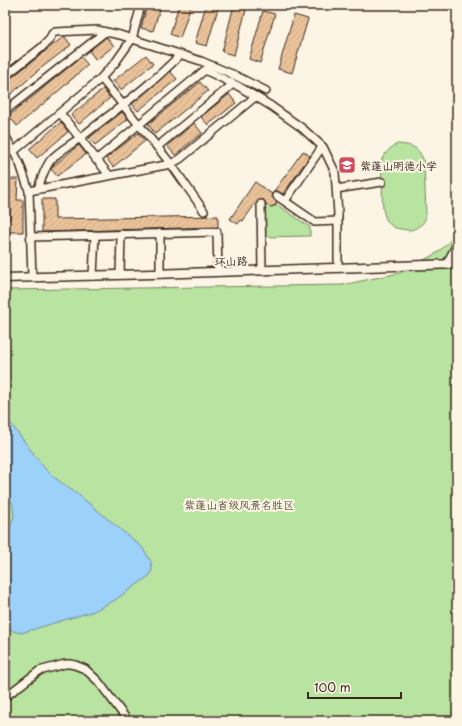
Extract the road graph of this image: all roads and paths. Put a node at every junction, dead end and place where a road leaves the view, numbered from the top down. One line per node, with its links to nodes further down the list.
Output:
1 (141, 5): 3 (street)
2 (106, 32): 3 (street); 5 (street); 11 (street)
3 (132, 39): 4 (street); 6 (street)
4 (180, 55): 8 (street); 10 (street)
5 (5, 76)
6 (101, 78): 10 (street); 12 (street)
7 (233, 84): 9 (street); 13 (street); 17 (street)
8 (266, 91)
9 (255, 97): 16 (street); 20 (street)
10 (123, 104): 13 (street); 14 (street)
11 (5, 111)
12 (60, 113): 14 (street); 18 (street)
13 (140, 125): 17 (street); 19 (street)
14 (80, 138): 19 (street); 23 (street)
15 (6, 139): 18 (street)
16 (322, 146): 24 (street); 27 (street)
17 (157, 147): 20 (street)
18 (13, 152): 25 (street)
19 (96, 160): 21 (street)
20 (171, 164): 21 (street); 29 (street)
21 (109, 176): 23 (street)
22 (382, 182): 24 (street)
23 (38, 189): 25 (street)
24 (336, 189): 30 (street)
25 (29, 191): 34 (street)
26 (277, 196): 27 (street)
27 (285, 201): 30 (street)
28 (261, 204): 39 (street)
29 (204, 211)
30 (338, 221): 38 (street)
31 (160, 233): 32 (street); 40 (street); 41 (street)
32 (121, 234): 33 (street); 42 (street)
33 (95, 235): 34 (street); 43 (street)
34 (31, 237): 44 (street)
35 (457, 244): 37 (street)
36 (457, 264): 37 (main road, 环山路)
37 (446, 265): 38 (main road, 环山路)
38 (338, 268): 39 (main road, 环山路)
39 (262, 271): 40 (main road, 环山路)
40 (218, 272): 41 (main road, 环山路)
41 (160, 274): 42 (main road, 环山路)
42 (120, 275): 43 (main road, 环山路)
43 (93, 276): 44 (main road, 环山路)
44 (32, 277): 45 (main road, 环山路)
45 (5, 278)
46 (6, 696): 47 (street)
47 (128, 721)

